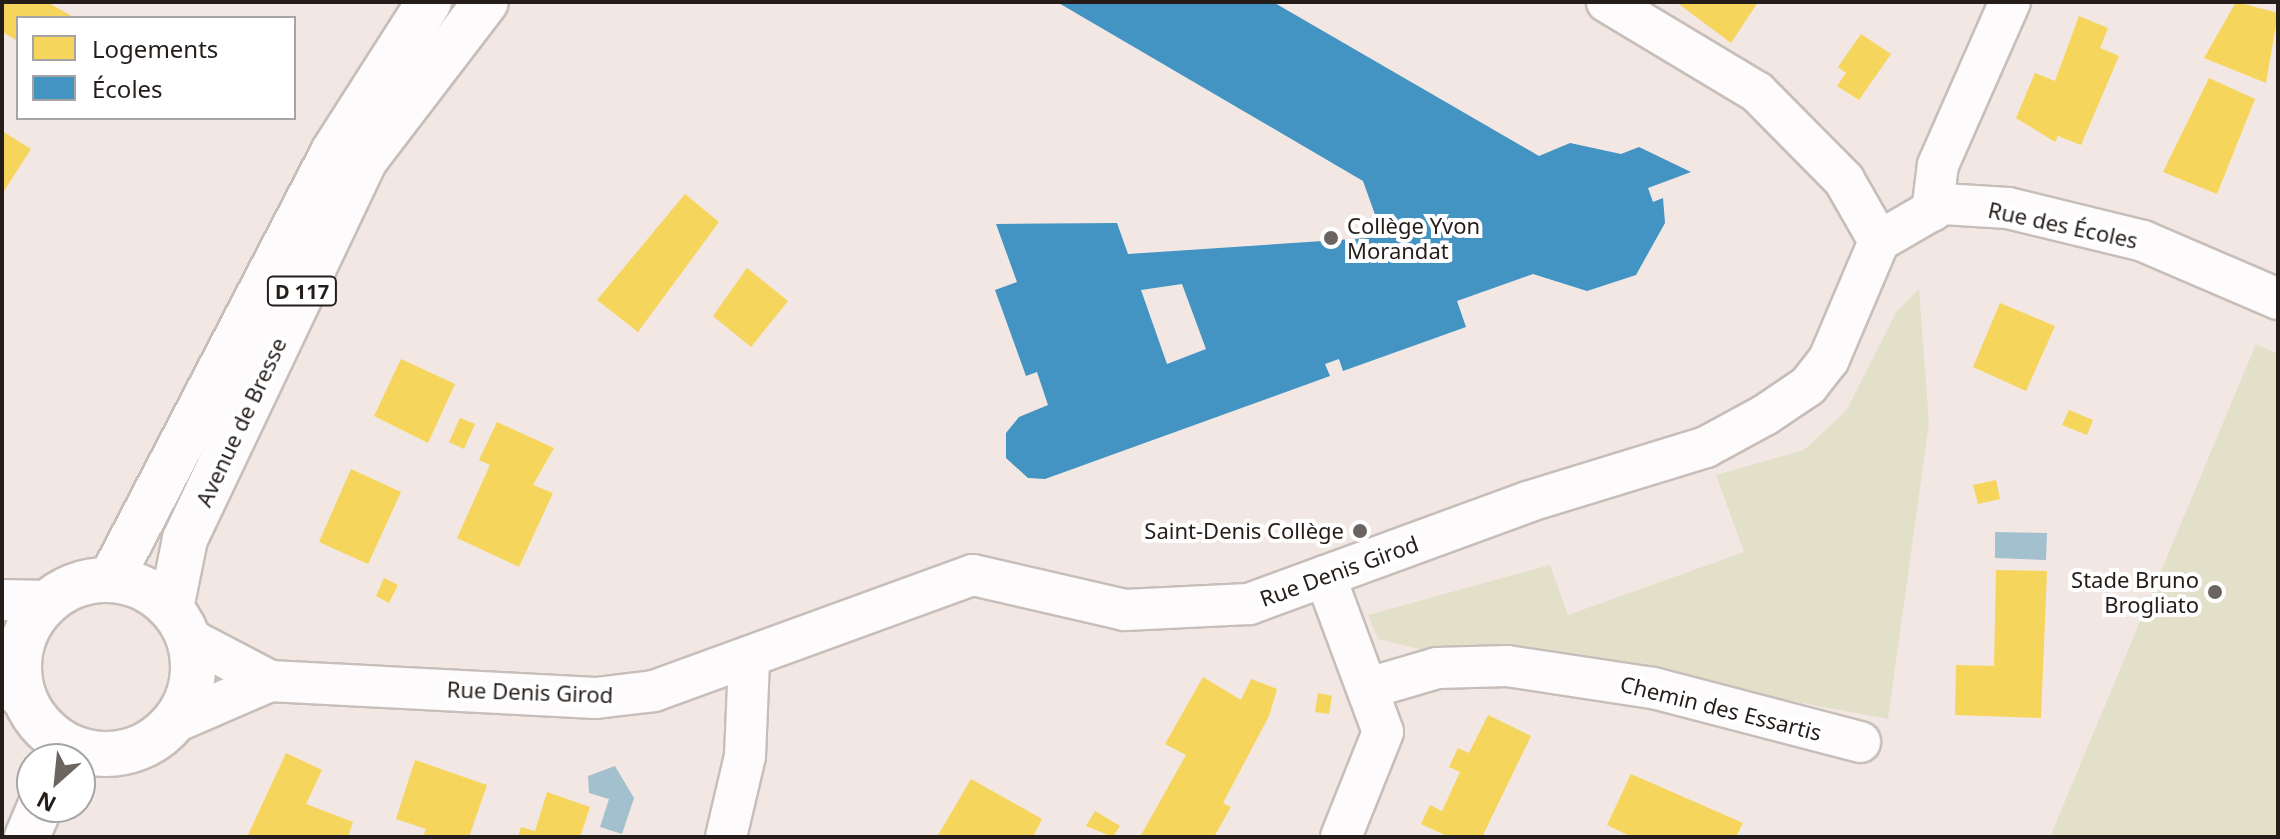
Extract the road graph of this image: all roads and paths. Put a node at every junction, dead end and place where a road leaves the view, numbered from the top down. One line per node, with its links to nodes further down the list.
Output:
1 (429, 2): 9 (main road, Avenue de Bresse / D 117)
2 (486, 2): 12 (main road, Avenue de Bresse / D 117)
3 (1607, 2): 6 (street)
4 (2010, 2): 5 (street)
5 (1932, 211): 6 (street, Rue des Écoles); 7 (street, Rue des Écoles)
6 (1879, 241): 8 (street, Rue Denis Girod)
7 (2278, 299)
8 (1325, 576): 13 (street, Rue Denis Girod); 15 (street)
9 (111, 579): 11 (main road); 12 (main road)
10 (2, 600): 11 (street)
11 (47, 601): 16 (main road)
12 (179, 623): 14 (street, Rue Denis Girod); 17 (main road)
13 (749, 660): 14 (street, Rue Denis Girod); 21 (street)
14 (270, 681): 17 (street, Rue Denis Girod)
15 (1369, 688): 18 (street, Chemin des Essartis); 22 (street)
16 (14, 691): 19 (main road)
17 (173, 723): 20 (main road)
18 (1860, 742)
19 (57, 743)
20 (96, 752)
21 (726, 837)
22 (1341, 837)

